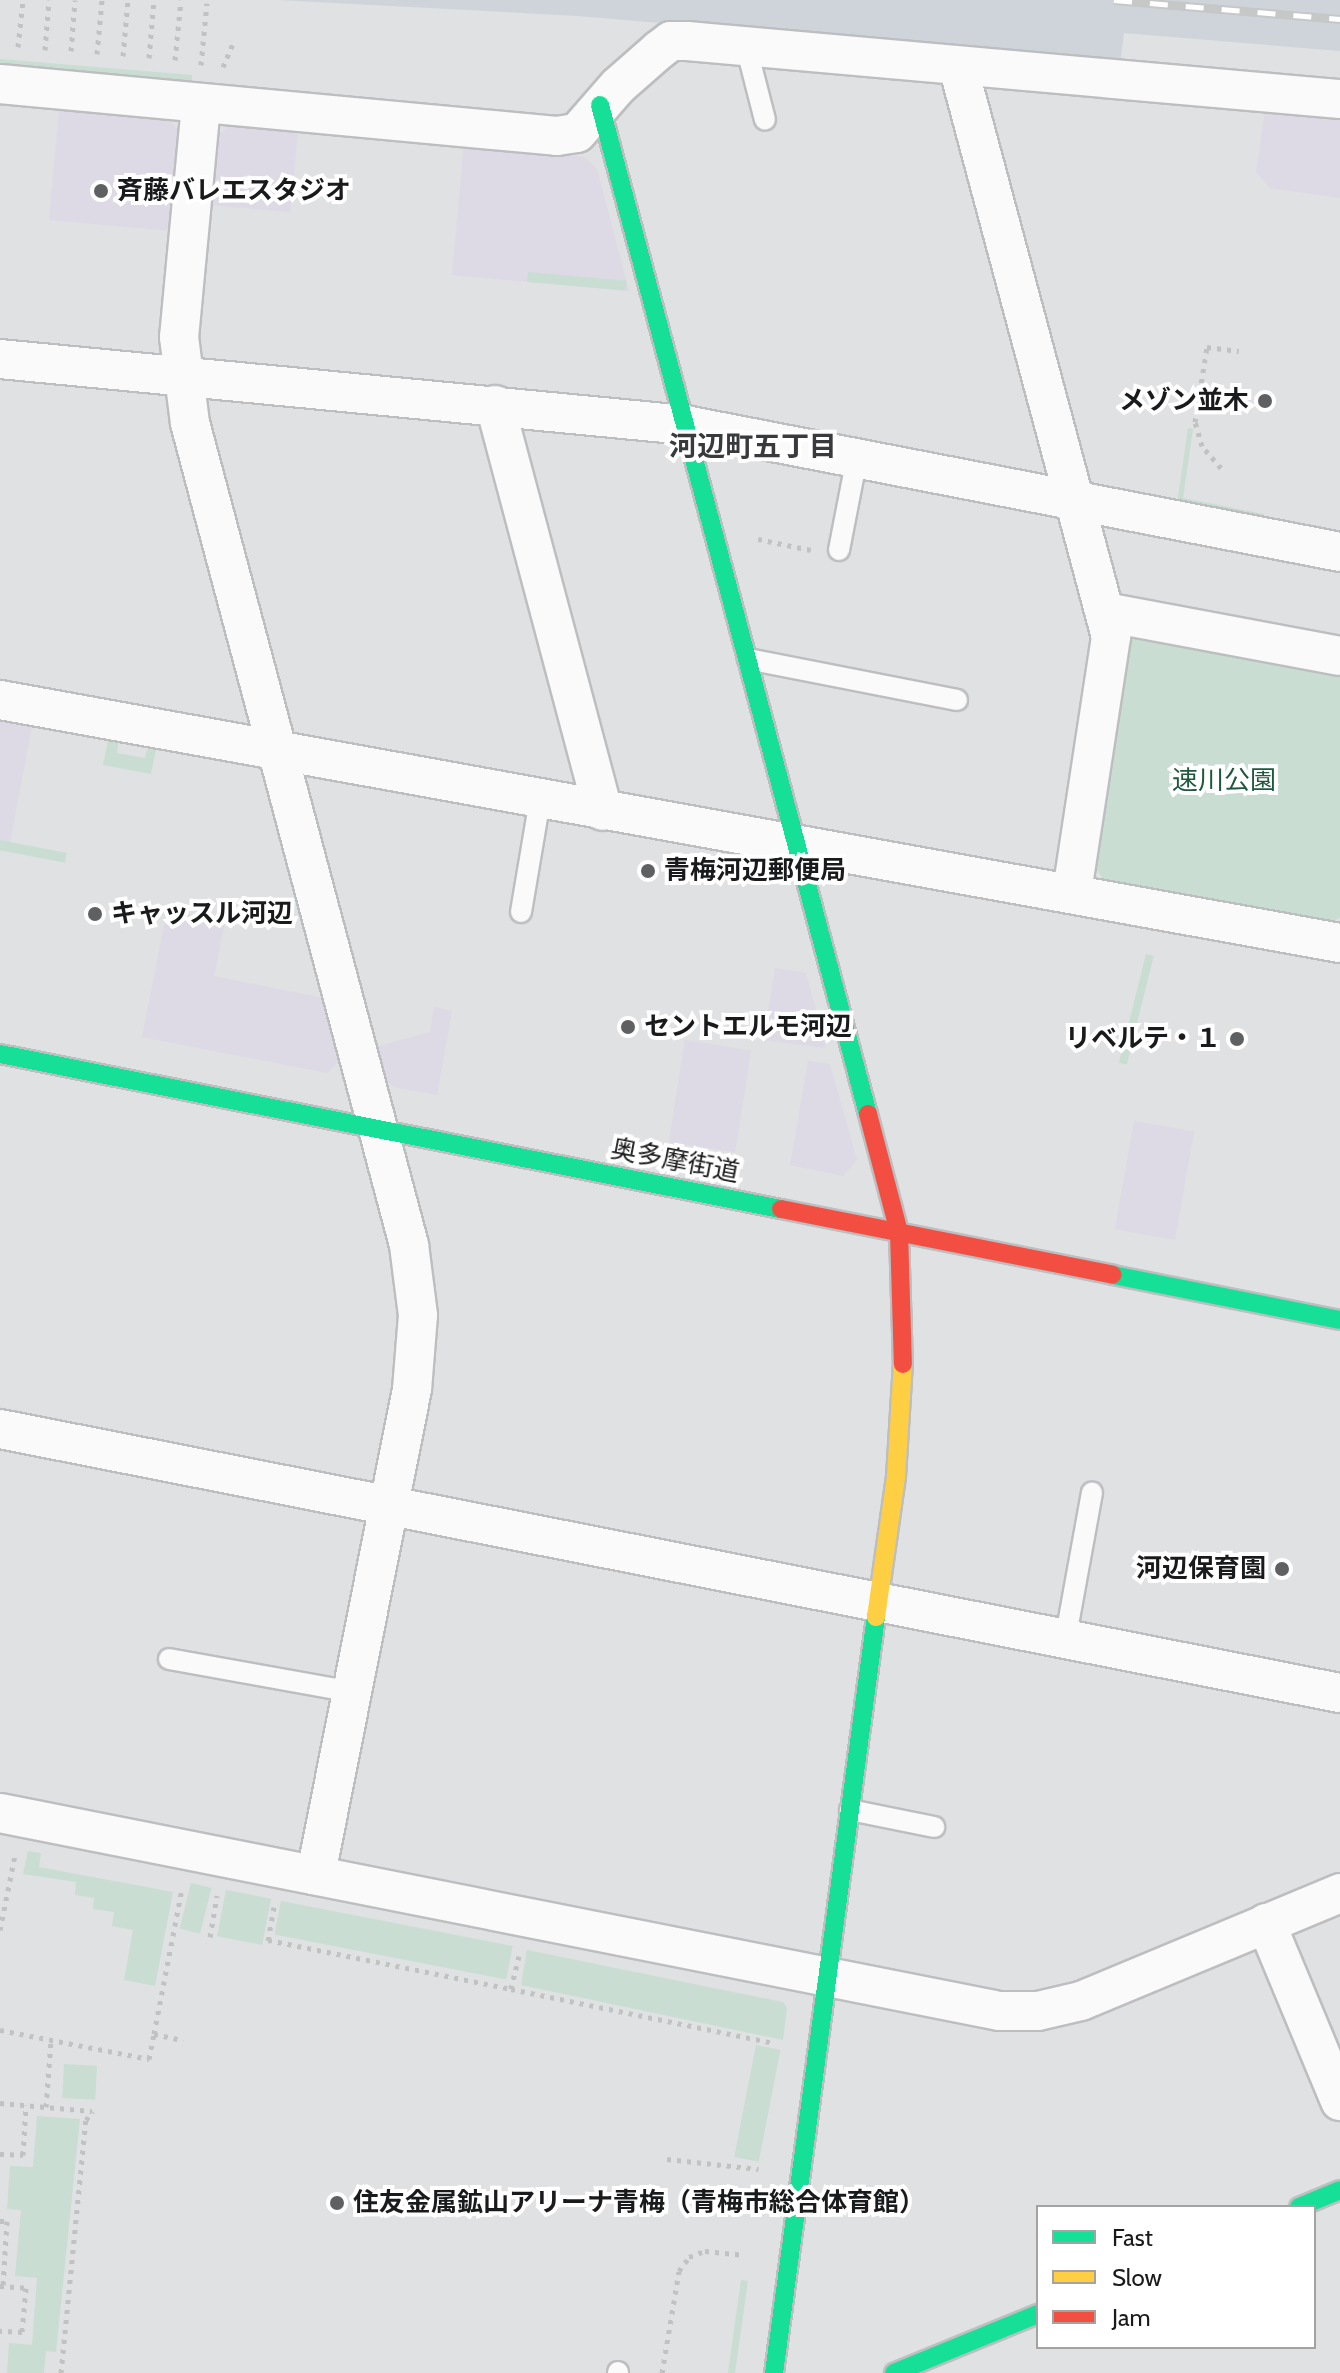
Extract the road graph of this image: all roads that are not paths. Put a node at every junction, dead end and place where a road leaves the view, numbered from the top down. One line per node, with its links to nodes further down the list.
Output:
1 (746, 46): 2 (street); 6 (street); 7 (lane)
2 (958, 66): 5 (street); 13 (street)
3 (9, 70): 4 (street)
4 (200, 88): 6 (street); 9 (street)
5 (1340, 99)
6 (600, 105): 11 (street)
7 (765, 120)
8 (0, 359): 9 (street)
9 (183, 376): 10 (street); 21 (street)
10 (495, 405): 11 (street); 23 (street)
11 (685, 425): 12 (street); 18 (street)
12 (857, 457): 13 (street); 14 (lane)
13 (1075, 500): 15 (street); 16 (street)
14 (839, 550)
15 (1340, 552)
16 (1105, 612): 17 (street); 25 (street)
17 (1340, 656)
18 (748, 659): 20 (lane); 24 (street)
19 (0, 700): 21 (street)
20 (957, 700)
21 (277, 754): 22 (street); 29 (street)
22 (540, 800): 23 (street); 26 (lane)
23 (603, 811): 24 (street)
24 (797, 844): 25 (street); 30 (street)
25 (1072, 891): 27 (street)
26 (521, 912)
27 (1340, 943)
28 (0, 1054): 29 (street, 奥多摩街道)
29 (377, 1128): 30 (street, 奥多摩街道); 34 (street)
30 (899, 1232): 31 (street, 奥多摩街道); 35 (street)
31 (1340, 1320)
32 (0, 1429): 34 (street)
33 (1092, 1492): 36 (lane)
34 (389, 1506): 35 (street); 38 (street)
35 (877, 1604): 36 (street); 40 (street)
36 (1065, 1641): 39 (street)
37 (169, 1659): 38 (lane)
38 (352, 1692): 43 (street)
39 (1340, 1693)
40 (850, 1810): 41 (lane); 46 (street)
41 (934, 1827)
42 (9, 1828): 43 (street)
43 (316, 1876): 46 (street)
44 (1340, 1893): 45 (street)
45 (1266, 1923): 46 (street); 47 (street)
46 (828, 1977): 51 (street)
47 (1335, 2077)
48 (1340, 2190): 49 (street)
49 (1304, 2205)
50 (1036, 2315): 52 (street)
51 (774, 2373)
52 (894, 2373)

